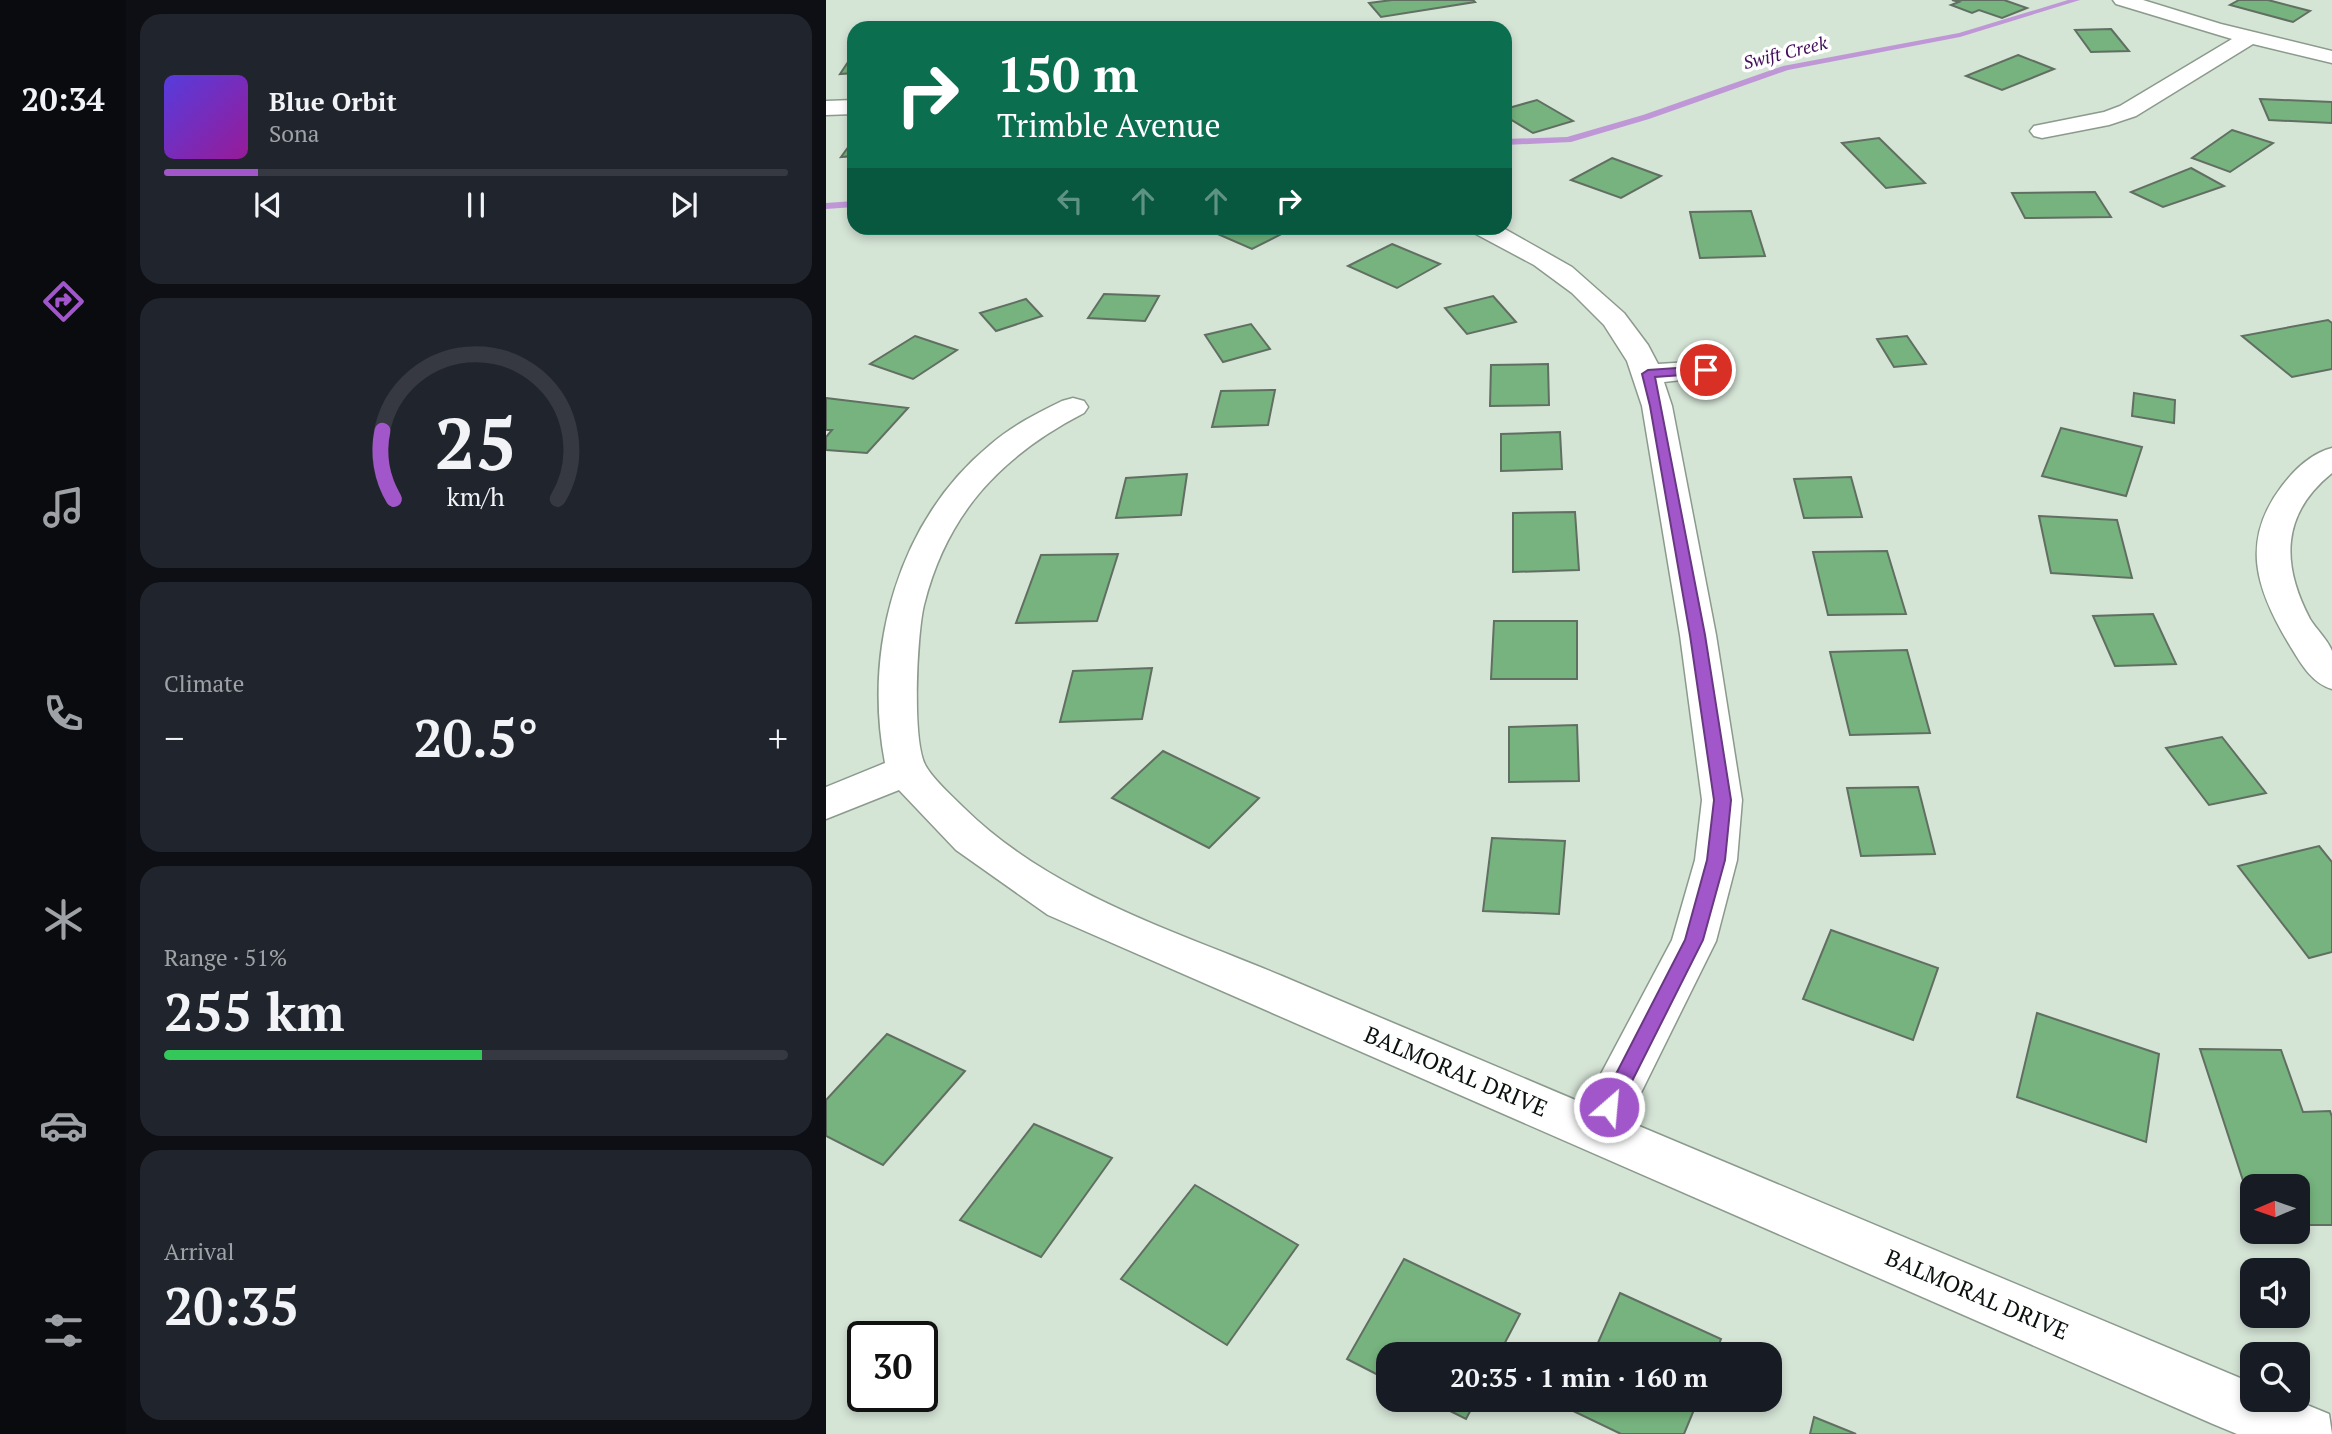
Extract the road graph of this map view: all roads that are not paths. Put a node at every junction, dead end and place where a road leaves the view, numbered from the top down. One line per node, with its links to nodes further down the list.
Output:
1 (2123, 0): 2 (street)
2 (2249, 38): 3 (street); 6 (street)
3 (2332, 57)
4 (826, 107): 5 (street)
5 (847, 107)
6 (2042, 131)
7 (1496, 235): 9 (street)
8 (1706, 370): 9 (street)
9 (1648, 374): 15 (street)
10 (1073, 407): 13 (street)
11 (2332, 458): 12 (street)
12 (2332, 676)
13 (907, 771): 14 (street); 15 (street, BALMORAL DRIVE)
14 (826, 804)
15 (1597, 1131): 16 (street, BALMORAL DRIVE)
16 (2308, 1434)

